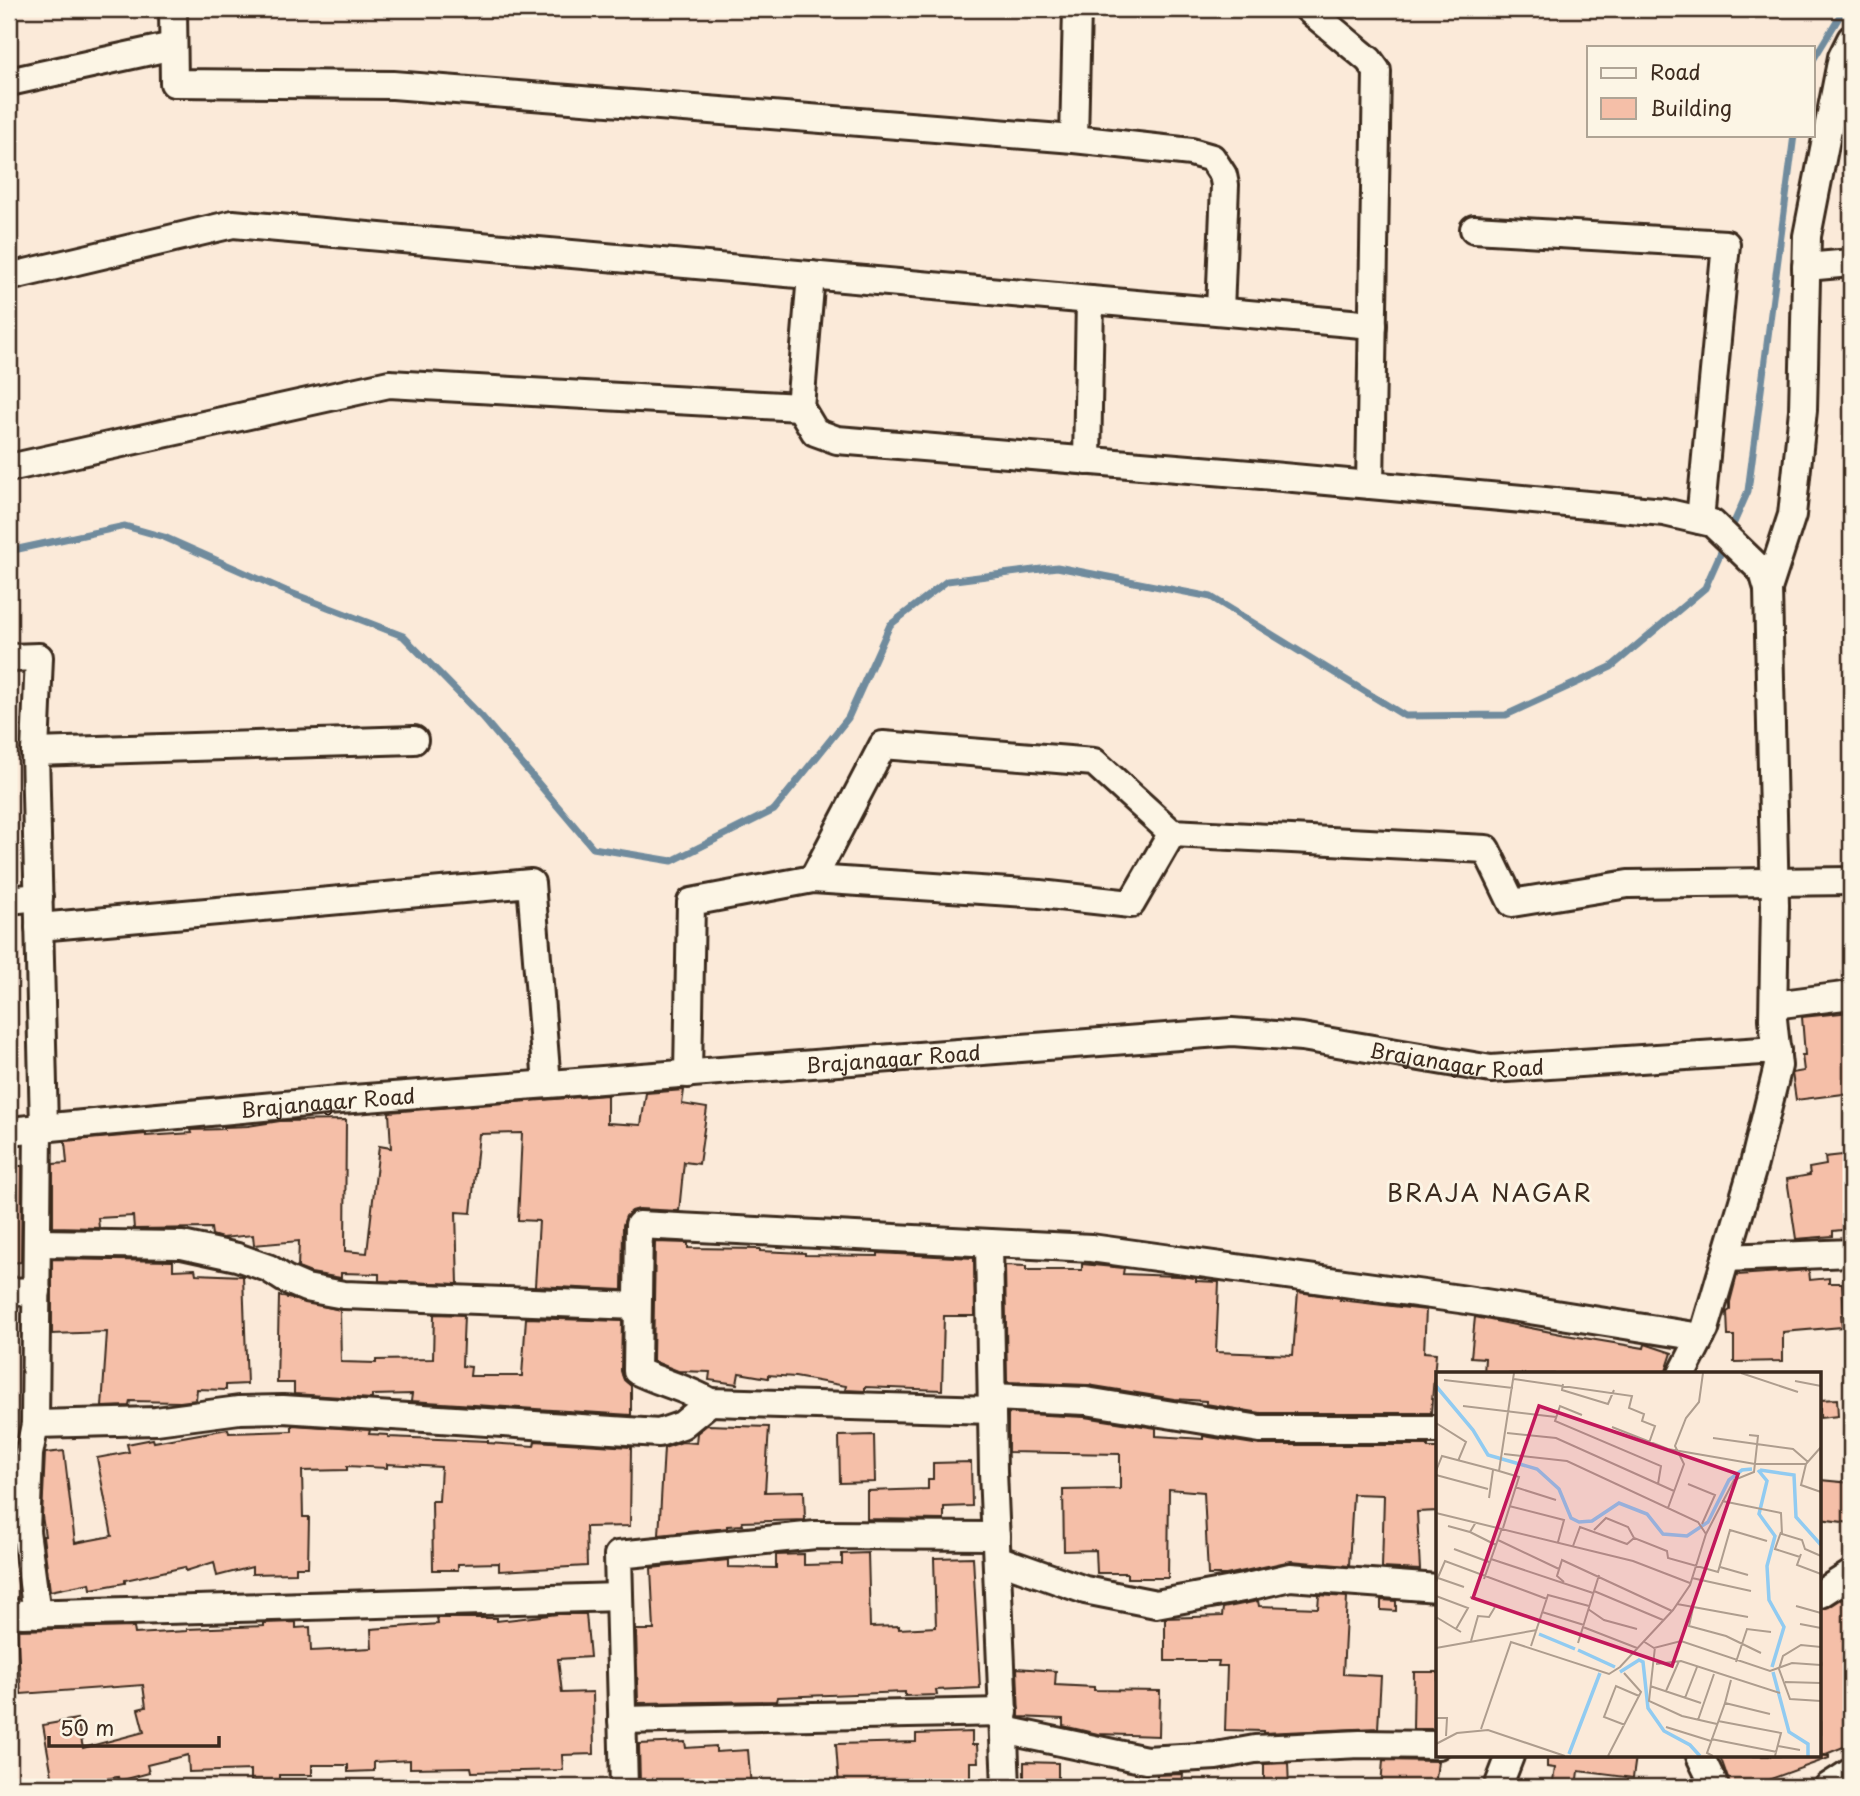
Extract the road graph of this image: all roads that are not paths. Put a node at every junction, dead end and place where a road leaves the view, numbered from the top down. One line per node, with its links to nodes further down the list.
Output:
1 (173, 9): 5 (street)
2 (1077, 9): 7 (street)
3 (1308, 9): 15 (street)
4 (1851, 39): 10 (street)
5 (173, 46): 6 (street); 7 (street)
6 (9, 82)
7 (1074, 139): 14 (street)
8 (1474, 229): 20 (street)
9 (1851, 263): 10 (street)
10 (1806, 267): 21 (street)
11 (811, 275): 12 (street); 13 (street); 16 (street)
12 (9, 277)
13 (1090, 300): 14 (street); 17 (street)
14 (1220, 312): 15 (street)
15 (1373, 325): 19 (street)
16 (800, 407): 17 (street); 18 (street)
17 (1087, 461): 19 (street)
18 (9, 468)
19 (1370, 485): 20 (street)
20 (1706, 521): 21 (street)
21 (1765, 580): 27 (street)
22 (9, 658): 24 (street)
23 (414, 740): 24 (street)
24 (35, 752): 29 (street)
25 (1172, 833): 26 (street); 26 (street); 27 (street)
26 (813, 879): 35 (street)
27 (1774, 881): 28 (street); 33 (street)
28 (1851, 881)
29 (38, 897): 30 (street); 31 (street)
30 (9, 900)
31 (39, 927): 36 (street); 37 (street)
32 (1851, 995): 33 (street)
33 (1774, 1004): 34 (street)
34 (1777, 1050): 35 (street, Brajanagar Road); 42 (street)
35 (688, 1074): 36 (street, Brajanagar Road)
36 (547, 1084): 37 (street, Brajanagar Road)
37 (41, 1128): 38 (street, Brajanagar Road); 39 (street)
38 (9, 1131)
39 (37, 1243): 43 (street); 45 (street)
40 (989, 1243): 45 (street); 46 (street); 49 (street)
41 (1851, 1253): 42 (street)
42 (1726, 1258): 46 (street)
43 (37, 1291): 44 (street); 50 (street)
44 (9, 1292)
45 (638, 1306): 48 (street)
46 (1701, 1337): 47 (street)
47 (1683, 1372)
48 (710, 1402): 49 (street); 50 (street)
49 (992, 1403): 51 (street); 53 (street)
50 (36, 1424): 52 (street)
51 (1436, 1429)
52 (19, 1454): 59 (street)
53 (997, 1548): 55 (street); 57 (street); 61 (street)
54 (1851, 1574): 56 (street)
55 (1436, 1588)
56 (1822, 1593)
57 (619, 1597): 59 (street); 60 (street)
58 (9, 1612): 59 (street)
59 (37, 1614)
60 (622, 1720): 61 (street); 66 (street)
61 (1004, 1721): 62 (street); 67 (street)
62 (1436, 1745)
63 (1509, 1758): 68 (street)
64 (1701, 1758): 69 (street)
65 (1851, 1772): 70 (street)
66 (624, 1787)
67 (1006, 1787)
68 (1497, 1787)
69 (1714, 1787)
70 (1828, 1787)

